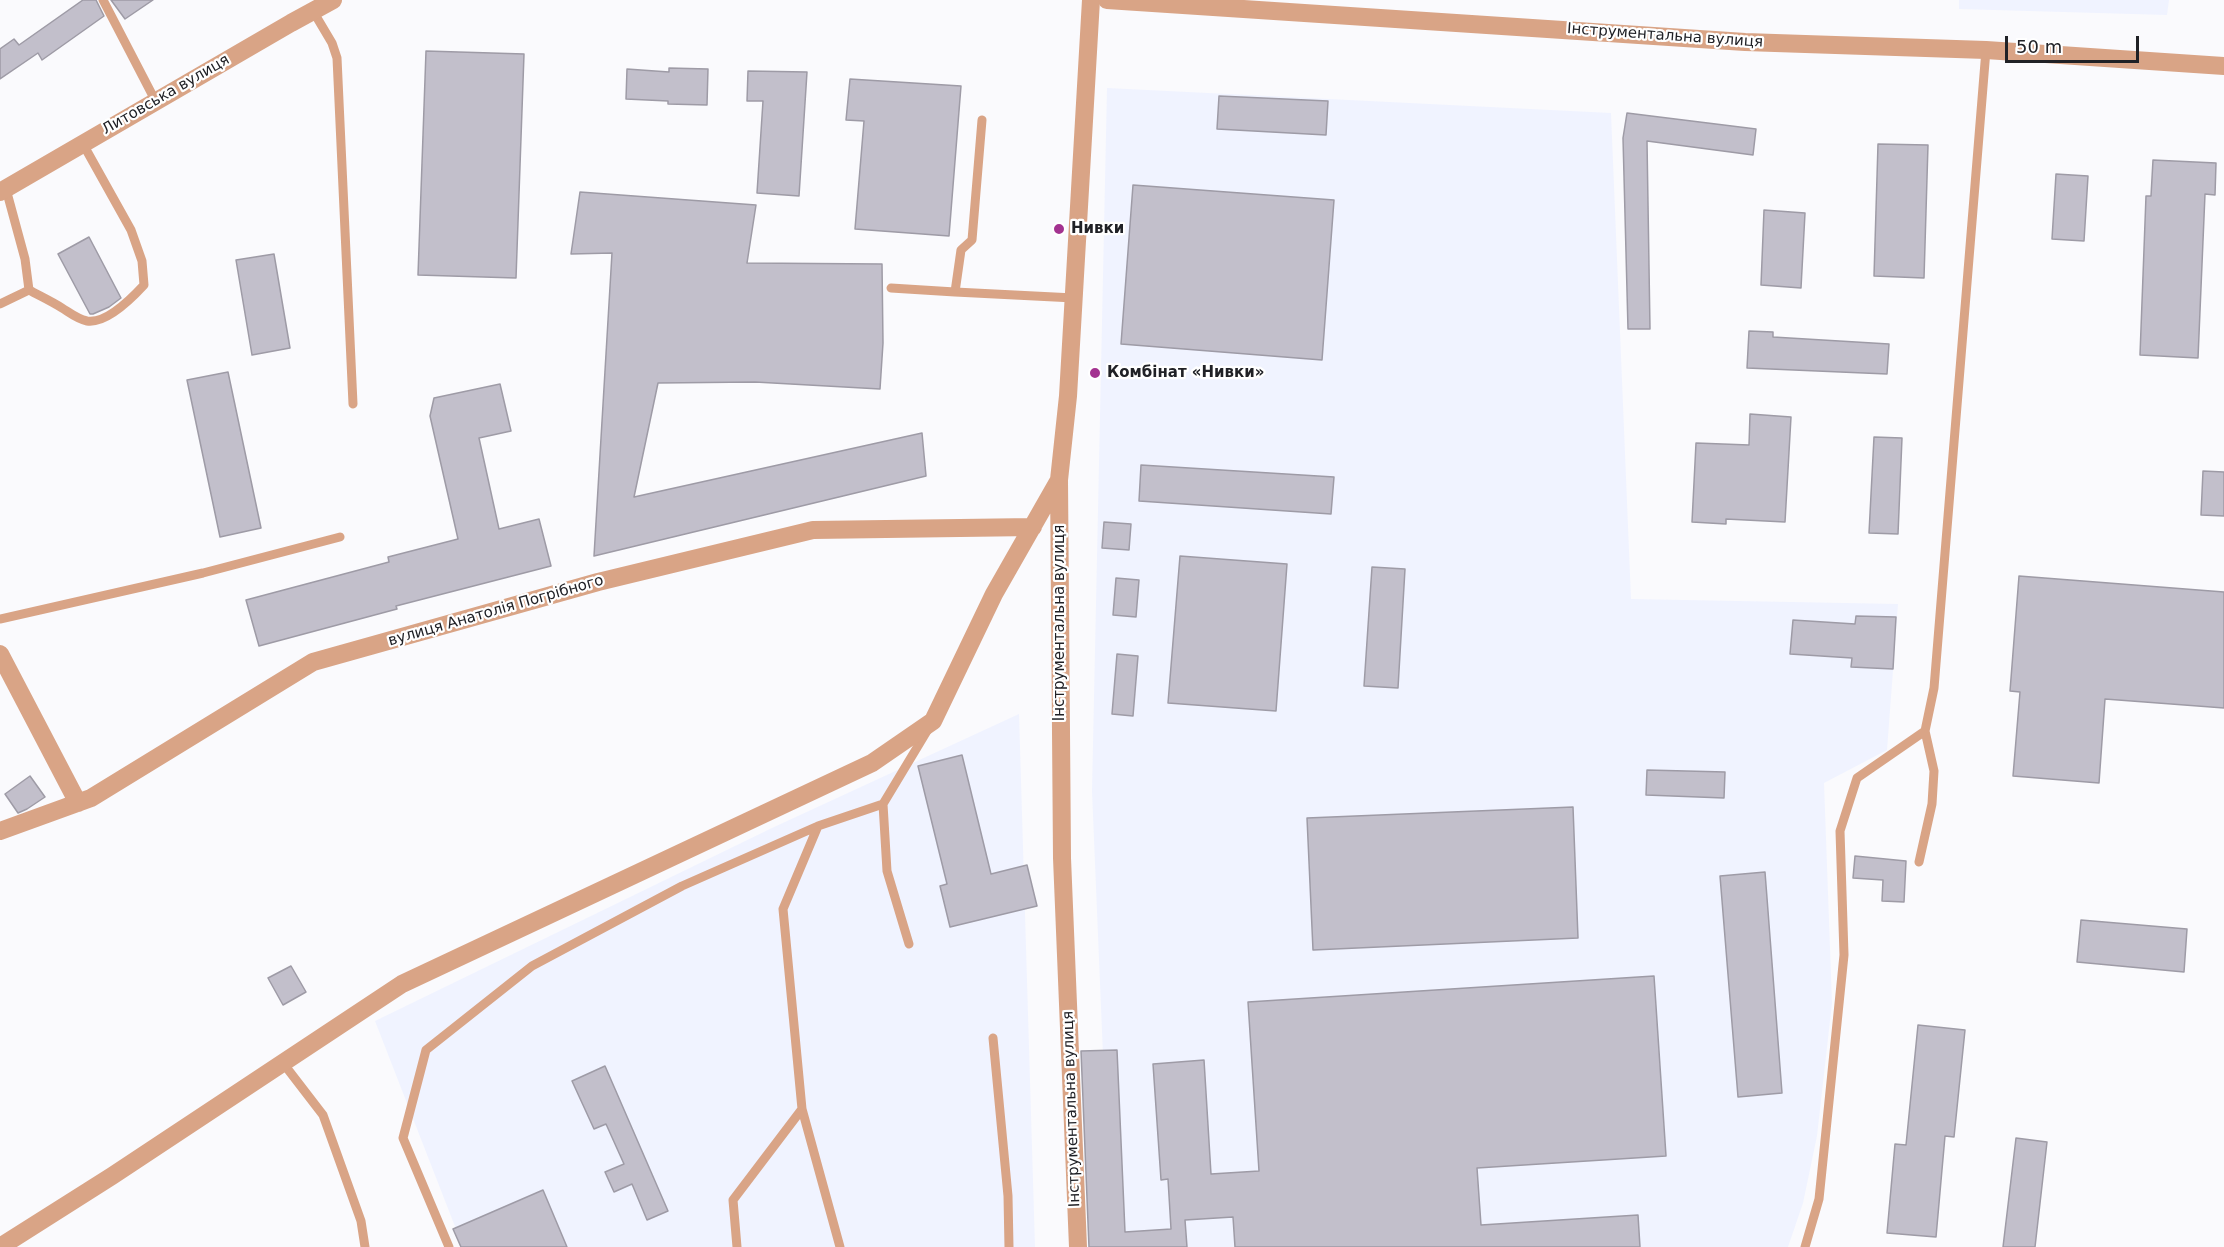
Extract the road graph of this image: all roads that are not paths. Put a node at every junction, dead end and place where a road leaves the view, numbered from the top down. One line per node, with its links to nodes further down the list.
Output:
1 (103, 0): 8 (lane)
2 (333, 0): 5 (street, Литовська вулиця)
3 (1091, 0): 15 (street, Інструментальна вулиця)
4 (1107, 0): 6 (street, Інструментальна вулиця)
5 (314, 11): 8 (street, Литовська вулиця); 17 (lane)
6 (1986, 50): 7 (street, Інструментальна вулиця); 24 (lane)
7 (2224, 66)
8 (156, 102): 10 (street, Литовська вулиця)
9 (982, 120): 14 (lane)
10 (82, 144): 11 (street, Литовська вулиця); 13 (lane)
11 (3, 190): 13 (lane)
12 (891, 288): 14 (lane)
13 (29, 291): 16 (lane)
14 (956, 292): 15 (lane)
15 (1074, 298): 18 (street, Інструментальна вулиця)
16 (0, 304)
17 (353, 404)
18 (1059, 480): 19 (street); 40 (street, Інструментальна вулиця)
19 (1033, 527): 23 (street); 25 (street, вулиця Анатолія Погрібного)
20 (340, 537): 21 (lane)
21 (0, 620)
22 (0, 654): 25 (street)
23 (933, 721): 26 (lane); 32 (street)
24 (1925, 731): 29 (lane); 41 (lane)
25 (78, 803): 28 (street, вулиця Анатолія Погрібного)
26 (883, 804): 27 (lane); 30 (lane)
27 (818, 826): 33 (lane); 36 (lane)
28 (0, 831)
29 (1918, 862)
30 (909, 944)
31 (993, 1038): 39 (lane)
32 (283, 1063): 34 (street); 35 (lane)
33 (802, 1109): 37 (lane); 38 (lane)
34 (0, 1247)
35 (365, 1247)
36 (449, 1247)
37 (737, 1247)
38 (840, 1247)
39 (1010, 1247)
40 (1078, 1247)
41 (1806, 1247)

